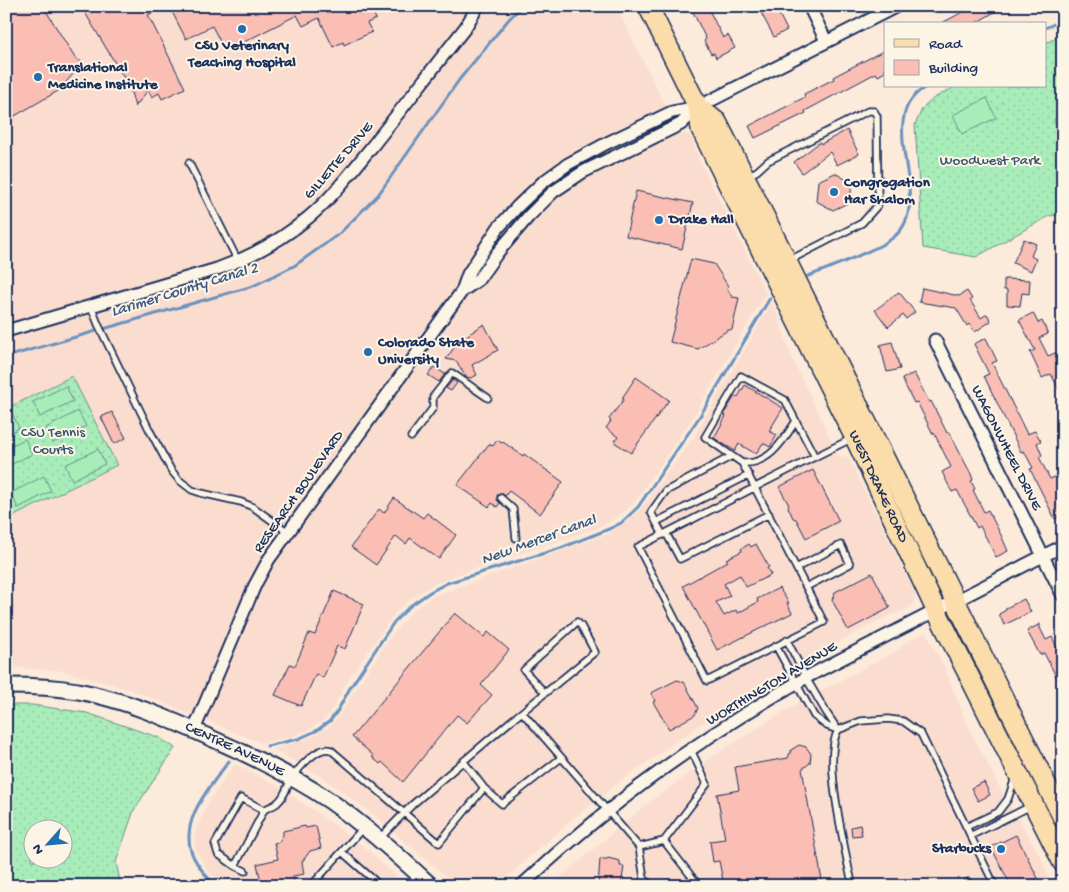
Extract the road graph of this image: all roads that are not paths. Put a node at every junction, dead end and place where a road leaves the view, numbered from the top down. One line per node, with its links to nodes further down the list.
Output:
1 (478, 6): 10 (street, GILLETTE DRIVE)
2 (648, 6): 6 (main road, WEST DRAKE ROAD)
3 (809, 6): 5 (street)
4 (897, 6): 5 (street, RESEARCH BOULEVARD)
5 (826, 41): 6 (street, RESEARCH BOULEVARD)
6 (698, 107): 8 (main road, WEST DRAKE ROAD); 9 (main road, WEST DRAKE ROAD); 27 (street, RESEARCH BOULEVARD)
7 (189, 164): 10 (lane)
8 (745, 177): 11 (main road, WEST DRAKE ROAD); 11 (lane)
9 (756, 239): 11 (main road); 18 (main road, WEST DRAKE ROAD)
10 (238, 262): 12 (street, GILLETTE DRIVE)
11 (787, 262): 35 (main road, WEST DRAKE ROAD)
12 (91, 306): 13 (street, GILLETTE DRIVE); 27 (lane)
13 (6, 331)
14 (935, 340): 31 (street, WAGONWHEEL DRIVE)
15 (488, 398): 17 (lane)
16 (796, 421): 19 (lane); 20 (lane); 21 (lane)
17 (411, 436)
18 (855, 438): 20 (lane); 36 (main road, WEST DRAKE ROAD)
19 (732, 456): 21 (lane); 26 (lane)
20 (815, 458): 23 (lane)
21 (742, 463): 22 (lane)
22 (748, 475): 23 (lane); 26 (lane)
23 (755, 488): 25 (lane); 28 (lane)
24 (501, 498): 29 (lane)
25 (769, 514): 28 (lane); 32 (lane)
26 (656, 522): 28 (lane)
27 (288, 532): 44 (street, RESEARCH BOULEVARD)
28 (664, 534): 38 (lane)
29 (516, 538)
30 (1063, 546): 31 (street, WORTHINGTON AVENUE)
31 (1043, 556): 34 (street, WAGONWHEEL DRIVE); 35 (street, WORTHINGTON AVENUE)
32 (796, 568): 33 (lane); 33 (lane)
33 (806, 587): 37 (lane)
34 (1063, 596)
35 (955, 601): 36 (street, WORTHINGTON AVENUE); 56 (main road, WEST DRAKE ROAD)
36 (936, 610): 39 (street, WORTHINGTON AVENUE); 49 (main road, WEST DRAKE ROAD)
37 (787, 640): 38 (lane); 39 (lane)
38 (776, 646): 40 (lane)
39 (806, 678): 40 (street, WORTHINGTON AVENUE); 45 (lane)
40 (796, 684): 45 (lane); 46 (street, WORTHINGTON AVENUE)
41 (6, 686): 44 (street, CENTRE AVENUE)
42 (546, 692): 42 (lane); 43 (lane)
43 (522, 712): 47 (lane); 48 (lane)
44 (194, 730): 50 (street, CENTRE AVENUE)
45 (838, 730): 58 (lane); 73 (lane)
46 (691, 750): 54 (street, WORTHINGTON AVENUE); 61 (lane)
47 (562, 758): 51 (lane); 54 (lane)
48 (464, 762): 51 (lane); 55 (lane)
49 (1018, 772): 52 (main road, WEST DRAKE ROAD); 58 (lane)
50 (292, 777): 53 (lane); 55 (lane); 57 (street, CENTRE AVENUE)
51 (484, 788): 55 (lane)
52 (1034, 805): 59 (lane); 64 (main road, WEST DRAKE ROAD)
53 (264, 810): 65 (lane); 65 (lane)
54 (607, 810): 62 (lane); 70 (street, WORTHINGTON AVENUE)
55 (405, 813): 60 (lane)
56 (1063, 818)
57 (364, 827): 60 (street, CENTRE AVENUE); 63 (lane)
58 (966, 827): 59 (lane)
59 (970, 836): 74 (lane)
60 (379, 839): 69 (street, CENTRE AVENUE)
61 (664, 841): 62 (lane); 72 (lane)
62 (640, 847): 71 (lane)
63 (342, 852): 67 (lane); 68 (lane)
64 (1063, 863)
65 (235, 866): 66 (lane)
66 (245, 871)
67 (311, 886)
68 (377, 886)
69 (431, 886)
70 (521, 886)
71 (650, 886)
72 (699, 886)
73 (853, 886)
74 (995, 886)

